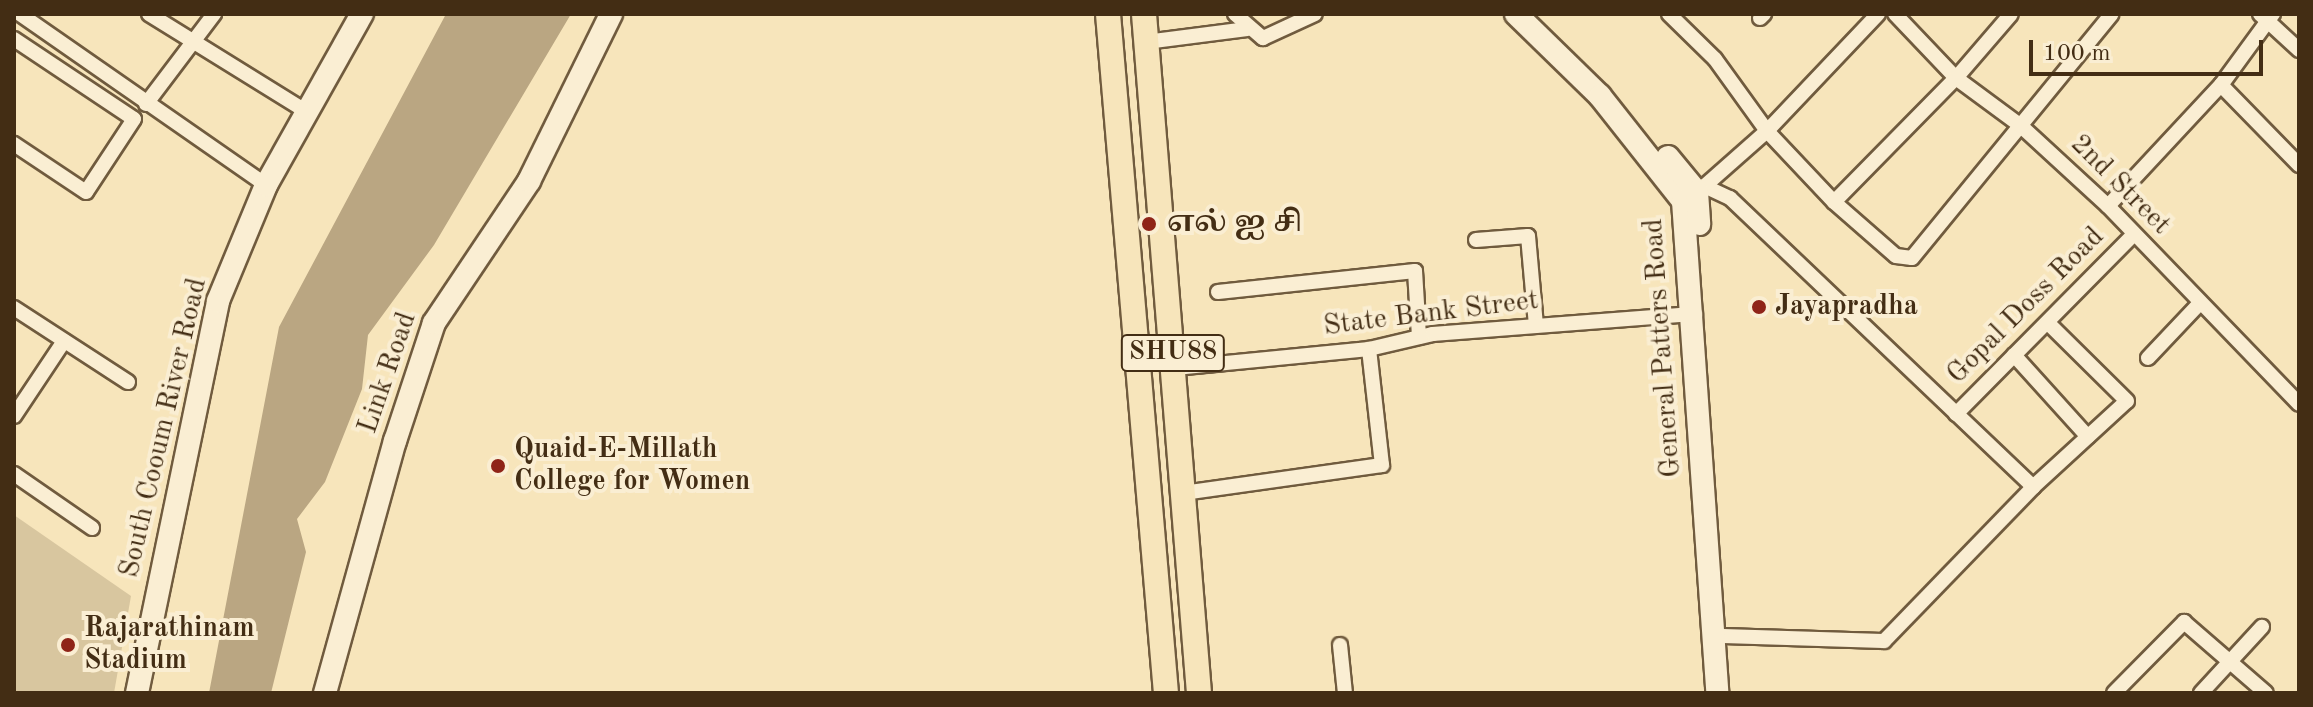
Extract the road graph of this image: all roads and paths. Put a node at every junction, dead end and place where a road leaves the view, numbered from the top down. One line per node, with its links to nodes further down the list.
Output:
1 (20, 14): 25 (street)
2 (149, 14): 21 (street)
3 (214, 14): 21 (street)
4 (611, 14): 66 (street, Link Road)
5 (1108, 14): 37 (main road, SHU88)
6 (1144, 14): 20 (main road, SHU88)
7 (1235, 14): 18 (street)
8 (1315, 14): 18 (street)
9 (1516, 14): 30 (street, General Patters Road)
10 (1533, 14): 30 (street, General Patters Road)
11 (1669, 14): 28 (street)
12 (1878, 14): 28 (street)
13 (1895, 14): 23 (street, 2nd Street)
14 (2011, 14): 23 (street)
15 (2112, 14): 27 (street)
16 (356, 16): 26 (street, South Cooum River Road)
17 (2267, 16): 22 (street); 24 (street, Gopal Doss Road)
18 (1247, 29): 20 (street)
19 (14, 39): 29 (street)
20 (1146, 42): 36 (main road, SHU88)
21 (193, 44): 25 (street); 26 (street)
22 (2299, 50)
23 (1956, 78): 27 (street, 2nd Street); 34 (street)
24 (2221, 85): 31 (street); 35 (street, Gopal Doss Road)
25 (146, 104): 32 (street)
26 (304, 110): 32 (street, South Cooum River Road)
27 (2021, 126): 34 (street); 35 (street, 2nd Street)
28 (1767, 131): 33 (street); 34 (street)
29 (14, 144)
30 (1650, 145): 33 (street, General Patters Road)
31 (2299, 165)
32 (266, 185): 65 (street, South Cooum River Road)
33 (1695, 193): 43 (street, General Patters Road); 54 (street); 62 (street, General Patters Road)
34 (1834, 202)
35 (2108, 206): 38 (street, 2nd Street)
36 (1162, 226): 37 (main road); 51 (main road, SHU88)
37 (1127, 231): 67 (main road, SHU88)
38 (2134, 234): 41 (street, 2nd Street); 44 (street, Gopal Doss Road)
39 (1476, 240): 45 (street)
40 (1218, 292): 46 (street)
41 (2200, 303): 50 (street); 53 (street, 2nd Street)
42 (14, 308): 47 (street)
43 (1695, 314): 45 (street, State Bank Street); 70 (street, General Patters Road)
44 (2047, 322): 49 (street, Gopal Doss Road); 56 (street)
45 (1536, 326): 46 (street, State Bank Street)
46 (1419, 337): 48 (street, State Bank Street)
47 (64, 341): 52 (street); 55 (street)
48 (1369, 349): 51 (street, State Bank Street); 59 (street)
49 (2014, 355): 54 (street, Gopal Doss Road); 56 (street)
50 (2148, 358)
51 (1175, 368): 59 (main road, SHU88)
52 (128, 382)
53 (2299, 404)
54 (1956, 414): 58 (street)
55 (14, 416)
56 (2088, 437): 58 (street)
57 (14, 474): 60 (street)
58 (2033, 487): 62 (street)
59 (1183, 493): 68 (main road, SHU88)
60 (92, 528)
61 (2262, 627): 64 (street)
62 (1722, 636): 71 (street, General Patters Road)
63 (1340, 645): 69 (street)
64 (2230, 661): 72 (street); 73 (street); 74 (street)
65 (137, 693)
66 (325, 693)
67 (1166, 693)
68 (1199, 693)
69 (1345, 693)
70 (1717, 693)
71 (1728, 693)
72 (2114, 693)
73 (2201, 693)
74 (2266, 693)

